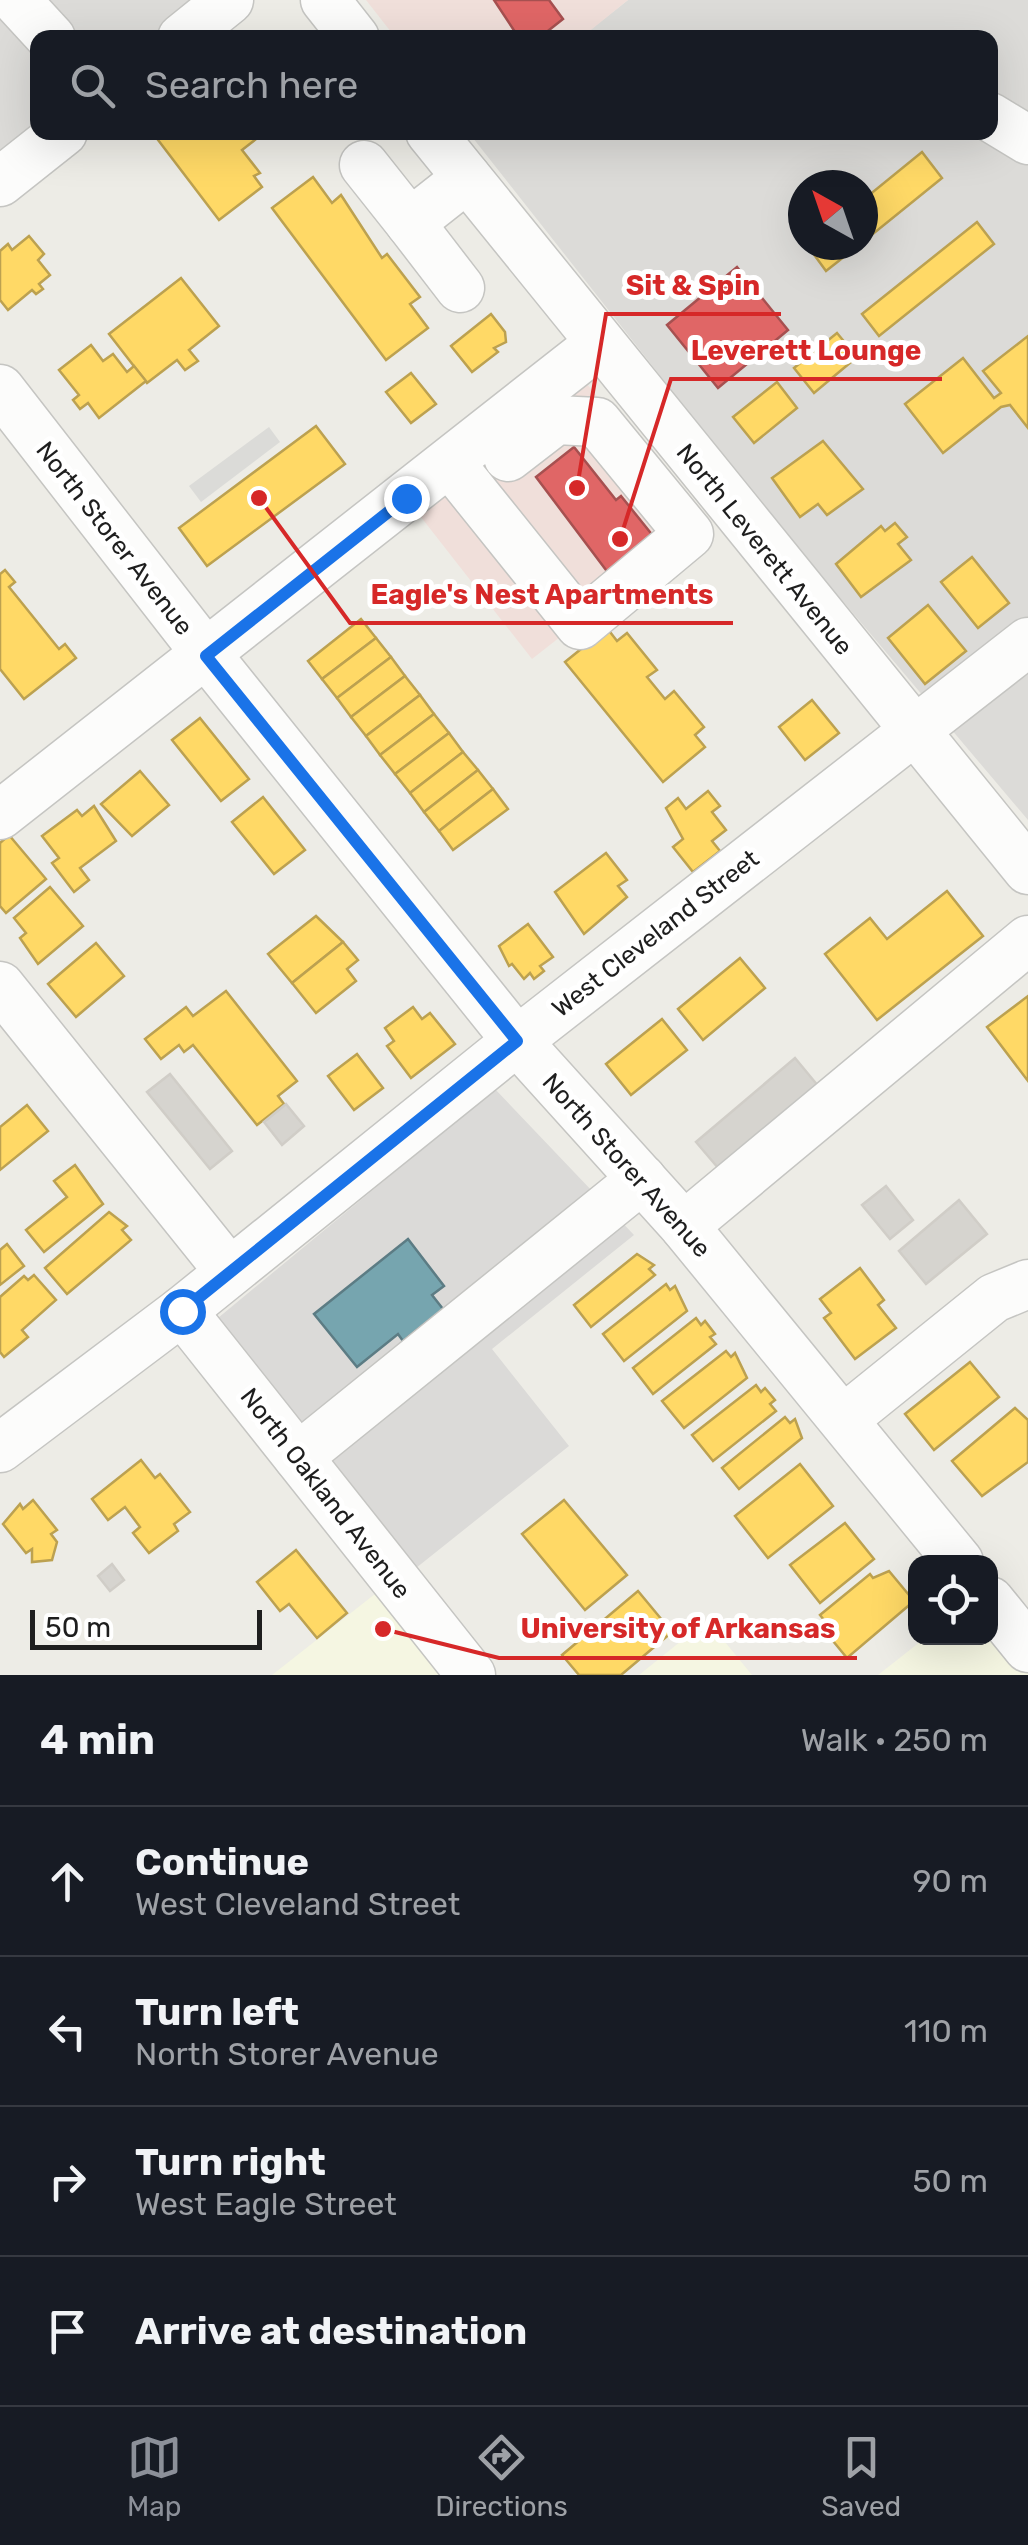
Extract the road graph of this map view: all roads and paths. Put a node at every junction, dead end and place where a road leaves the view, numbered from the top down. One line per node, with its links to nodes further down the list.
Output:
1 (230, 0): 3 (street)
2 (325, 0): 4 (street)
3 (192, 30)
4 (349, 30)
5 (998, 122): 8 (street)
6 (53, 140): 11 (street)
7 (436, 140): 10 (street, North Leverett Avenue)
8 (1028, 140)
9 (364, 165): 12 (street)
10 (466, 178): 12 (street); 14 (street, North Leverett Avenue)
11 (0, 182)
12 (410, 224): 13 (street)
13 (460, 288)
14 (598, 344): 16 (street); 17 (street, North Leverett Avenue)
15 (0, 389): 20 (street, North Storer Avenue)
16 (460, 476): 18 (street); 18 (street); 20 (street)
17 (710, 482): 18 (street); 21 (street, North Leverett Avenue)
18 (672, 513)
19 (1028, 642): 21 (street, West Cleveland Street)
20 (206, 656): 22 (street); 26 (street, North Storer Avenue)
21 (913, 732): 23 (street, North Leverett Avenue); 26 (street, West Cleveland Street)
22 (0, 816)
23 (1028, 870)
24 (1028, 940): 28 (street)
25 (0, 986): 29 (street)
26 (517, 1041): 27 (street, North Storer Avenue); 29 (street, West Cleveland Street)
27 (642, 1180): 28 (street, North Storer Avenue); 34 (street)
28 (684, 1226): 32 (street, North Storer Avenue)
29 (229, 1271): 31 (street, West Cleveland Street)
30 (1028, 1284): 32 (street)
31 (182, 1311): 33 (street, West Cleveland Street); 34 (street, North Oakland Avenue)
32 (844, 1418): 35 (street, North Storer Avenue)
33 (0, 1448)
34 (298, 1457): 38 (street, North Oakland Avenue)
35 (953, 1555)
36 (998, 1611): 37 (street)
37 (1028, 1648)
38 (471, 1675)

